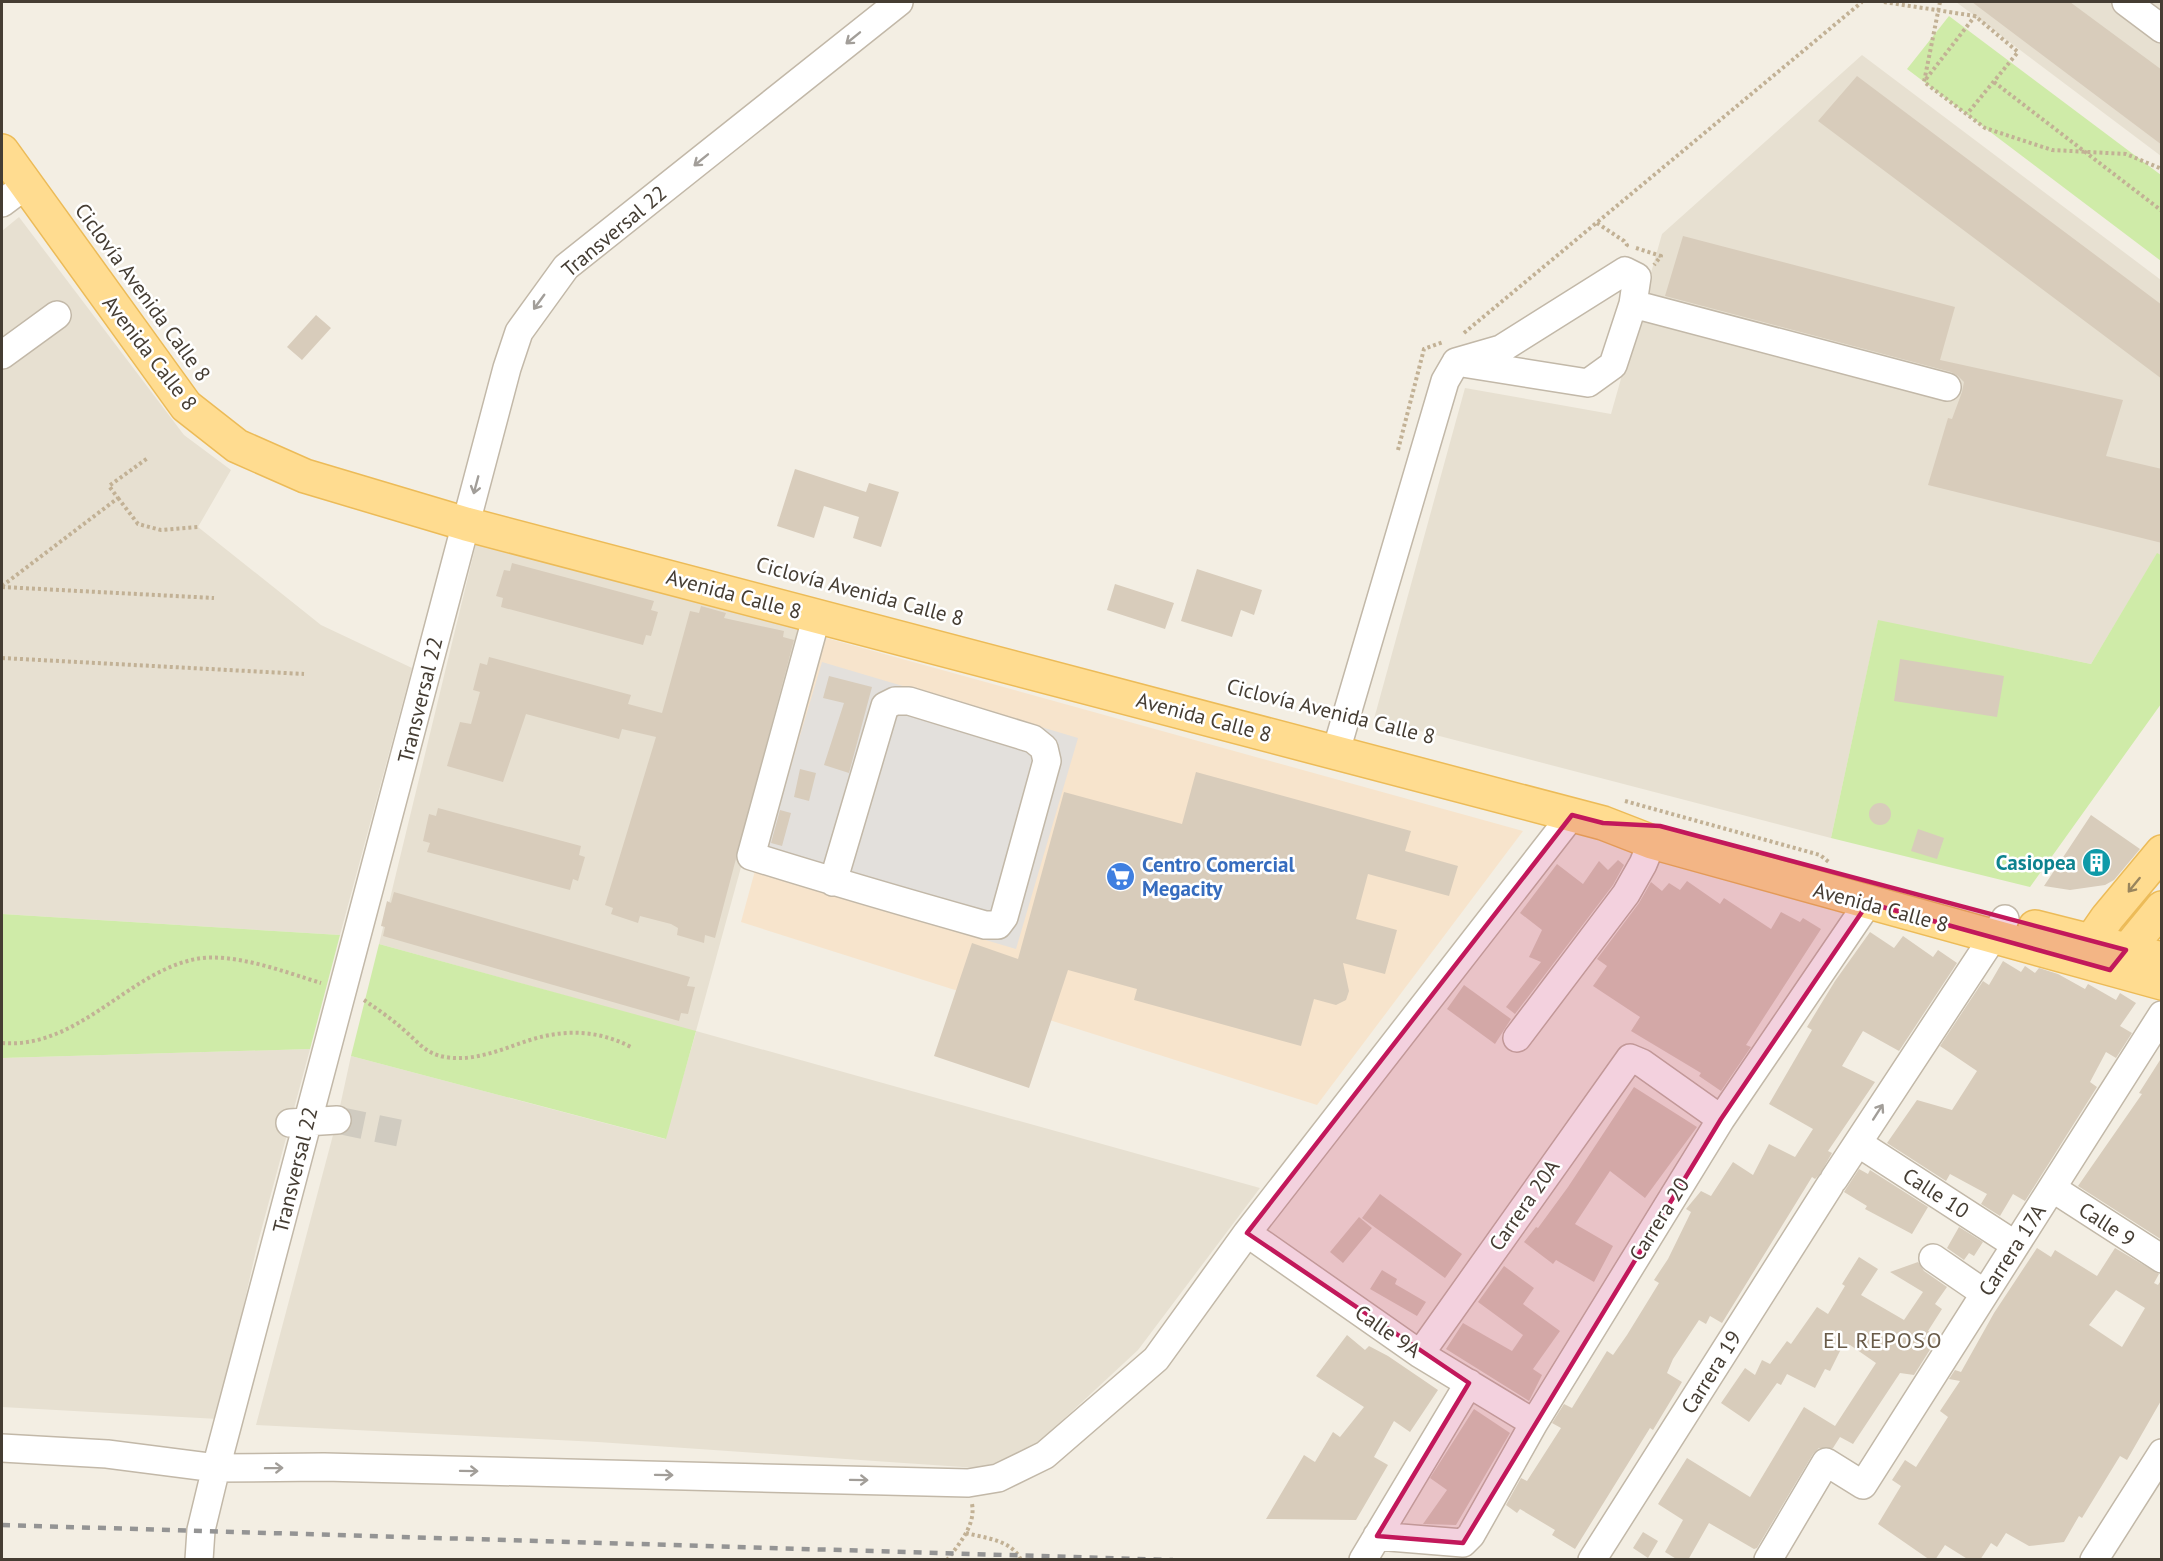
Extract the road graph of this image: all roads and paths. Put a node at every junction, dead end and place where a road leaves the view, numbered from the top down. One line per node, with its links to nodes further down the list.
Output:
1 (899, 2): 24 (street, Transversal 22, one-way to 24)
2 (1862, 2): 18 (path)
3 (1884, 2): 6 (path)
4 (1940, 2): 8 (path)
5 (2126, 2): 7 (street)
6 (1975, 16): 8 (path); 9 (path)
7 (2162, 29)
8 (1924, 82): 10 (path)
9 (1994, 82): 10 (path); 12 (path)
10 (1967, 114): 12 (path)
11 (2, 150): 14 (main road, Avenida Calle 8)
12 (2086, 152): 13 (path); 15 (path)
13 (2162, 169)
14 (14, 194): 24 (main road, Avenida Calle 8)
15 (2162, 211)
16 (1633, 304): 20 (street); 20 (street); 21 (street)
17 (57, 315): 19 (street)
18 (1465, 333)
19 (2, 355)
20 (1456, 362): 31 (street)
21 (1947, 387)
22 (149, 457): 23 (path)
23 (118, 498): 25 (path); 26 (path)
24 (466, 524): 28 (main road, Avenida Calle 8); 49 (street, Transversal 22)
25 (198, 527)
26 (2, 587): 27 (path)
27 (214, 598)
28 (817, 615): 31 (main road, Avenida Calle 8); 37 (street)
29 (2, 658): 30 (path)
30 (303, 674)
31 (1336, 752): 33 (main road, Avenida Calle 8)
32 (1611, 811): 33 (main road, Avenida Calle 8); 34 (main road, Avenida Calle 8); 36 (main road, Avenida Calle 8); 36 (path)
33 (1572, 814): 52 (street)
34 (1652, 842): 38 (main road, Avenida Calle 8); 46 (street)
35 (2162, 852): 41 (main road, one-way to 41)
36 (1847, 876): 40 (main road, Avenida Calle 8)
37 (832, 882): 37 (street)
38 (1868, 903): 40 (main road, Avenida Calle 8); 47 (street, Carrera 20)
39 (2162, 909): 43 (main road)
40 (1999, 928): 41 (main road, Avenida Calle 8); 50 (street, Carrera 19, one-way to 40)
41 (2092, 940): 43 (main road, Avenida Calle 8)
42 (2162, 959): 43 (main road, Avenida Calle 8)
43 (2118, 960): 44 (main road, Avenida Calle 8)
44 (2162, 983)
45 (2162, 1015): 51 (street, Carrera 17A)
46 (1517, 1038)
47 (1721, 1119): 57 (street, Carrera 20A); 59 (street, Carrera 20)
48 (337, 1120): 49 (street)
49 (299, 1122): 62 (street, Transversal 22)
50 (1858, 1143): 53 (street, Calle 10); 70 (street, Carrera 19)
51 (2052, 1188): 53 (street, Carrera 17A); 55 (street, Calle 9)
52 (1247, 1233): 57 (street, Calle 9A); 63 (street)
53 (2014, 1244): 56 (street, Carrera 17A)
54 (1933, 1258): 56 (street)
55 (2162, 1259)
56 (1983, 1293): 71 (street, Carrera 17A)
57 (1420, 1354): 58 (street, Calle 9A)
58 (1469, 1383): 59 (street, Calle 9A); 65 (street)
59 (1534, 1423): 65 (street, Carrera 20)
60 (2, 1448): 62 (street)
61 (2162, 1454): 72 (street)
62 (216, 1468): 63 (street, one-way to 63); 66 (street, Transversal 22)
63 (968, 1482): 64 (path)
64 (966, 1533): 67 (path); 68 (path)
65 (1377, 1536): 69 (street)
66 (199, 1560)
67 (947, 1560)
68 (1021, 1560)
69 (1363, 1560)
70 (1592, 1560)
71 (1768, 1560)
72 (2094, 1560)

